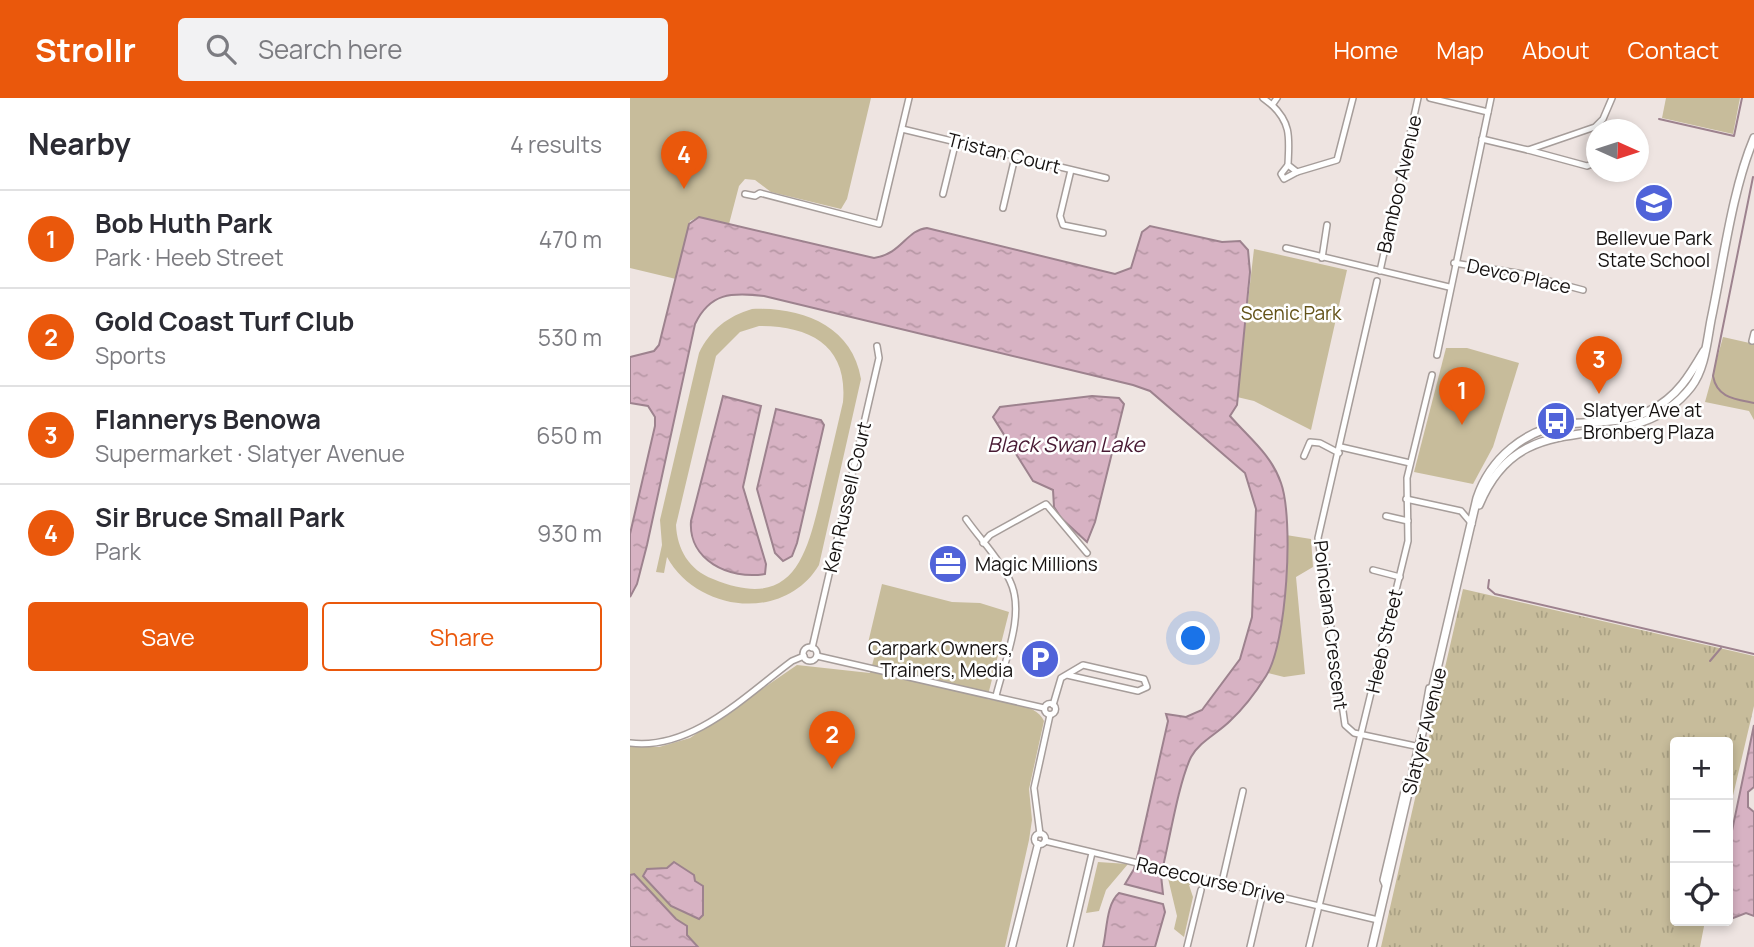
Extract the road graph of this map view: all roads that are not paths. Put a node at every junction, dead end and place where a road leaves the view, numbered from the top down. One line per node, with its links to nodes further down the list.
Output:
1 (909, 98): 12 (street)
2 (1262, 98): 9 (street)
3 (1277, 98): 9 (street)
4 (1353, 98): 23 (street)
5 (1418, 98): 34 (street, Bamboo Avenue)
6 (1430, 98): 10 (street)
7 (1491, 98): 10 (street)
8 (1612, 98): 11 (street)
9 (1272, 105): 20 (street)
10 (1488, 112): 15 (street)
11 (1604, 119)
12 (902, 129): 16 (street, Tristan Court); 26 (street)
13 (1586, 131): 17 (street)
14 (1754, 138): 24 (main road, Slatyer Avenue)
15 (1482, 139): 17 (street); 33 (street)
16 (956, 141): 19 (street, Tristan Court); 27 (street)
17 (1528, 150): 21 (street)
18 (1754, 155): 24 (main road, Slatyer Avenue)
19 (1015, 157): 22 (street, Tristan Court); 28 (street)
20 (1288, 165): 23 (street); 23 (street)
21 (1586, 166)
22 (1071, 170): 25 (street, Tristan Court); 30 (street)
23 (1297, 172)
24 (1742, 175): 41 (main road, Slatyer Avenue)
25 (1106, 178)
26 (745, 194)
27 (943, 194)
28 (1003, 208)
29 (1327, 225): 32 (street)
30 (1103, 233)
31 (1286, 248): 32 (street)
32 (1322, 258): 34 (street)
33 (1454, 263): 36 (street); 37 (street, Devco Place)
34 (1380, 271): 36 (street)
35 (1377, 281): 44 (street)
36 (1449, 287): 42 (street)
37 (1583, 290)
38 (1754, 333): 39 (street)
39 (1752, 341)
40 (877, 346): 59 (street, Ken Russell Court)
41 (1704, 351): 47 (main road, Slatyer Avenue); 50 (main road, Slatyer Avenue)
42 (1437, 355)
43 (1432, 375): 46 (street, Heeb Street)
44 (1340, 450): 45 (street); 46 (street); 67 (street, Poinciana Crescent)
45 (1304, 456)
46 (1410, 463): 48 (street, Heeb Street)
47 (1477, 498): 49 (street); 50 (main road, Slatyer Avenue)
48 (1406, 499): 49 (street); 53 (street, Heeb Street)
49 (1461, 511): 54 (street)
50 (1475, 515): 54 (main road, Slatyer Avenue)
51 (1386, 516): 53 (street)
52 (966, 520): 55 (street)
53 (1408, 521): 58 (street, Heeb Street)
54 (1473, 526): 69 (main road, Slatyer Avenue)
55 (983, 543): 56 (street); 63 (street)
56 (1087, 552)
57 (1373, 570): 58 (street)
58 (1400, 577): 67 (street, Heeb Street)
59 (812, 648): 60 (street); 61 (street)
60 (804, 656): 61 (street); 68 (street)
61 (817, 656): 63 (street)
62 (1067, 675): 62 (street); 64 (street)
63 (996, 696): 65 (street)
64 (1053, 705): 65 (street); 66 (street)
65 (1044, 708): 66 (street)
66 (1050, 715): 71 (street)
67 (1362, 734): 69 (street, Poinciana Crescent); 76 (street, Heeb Street)
68 (630, 743)
69 (1420, 747): 77 (main road, Slatyer Avenue)
70 (1244, 791): 73 (street)
71 (1041, 842): 72 (street, Racecourse Drive); 78 (street)
72 (1093, 853): 73 (street, Racecourse Drive); 79 (street)
73 (1222, 882): 75 (street, Racecourse Drive)
74 (1200, 890): 80 (street)
75 (1263, 892): 76 (street, Racecourse Drive); 81 (street)
76 (1319, 906): 77 (street, Racecourse Drive); 82 (street, Heeb Street)
77 (1378, 920): 83 (main road, Slatyer Avenue)
78 (1012, 947)
79 (1070, 947)
80 (1187, 947)
81 (1250, 947)
82 (1309, 947)
83 (1372, 947)

